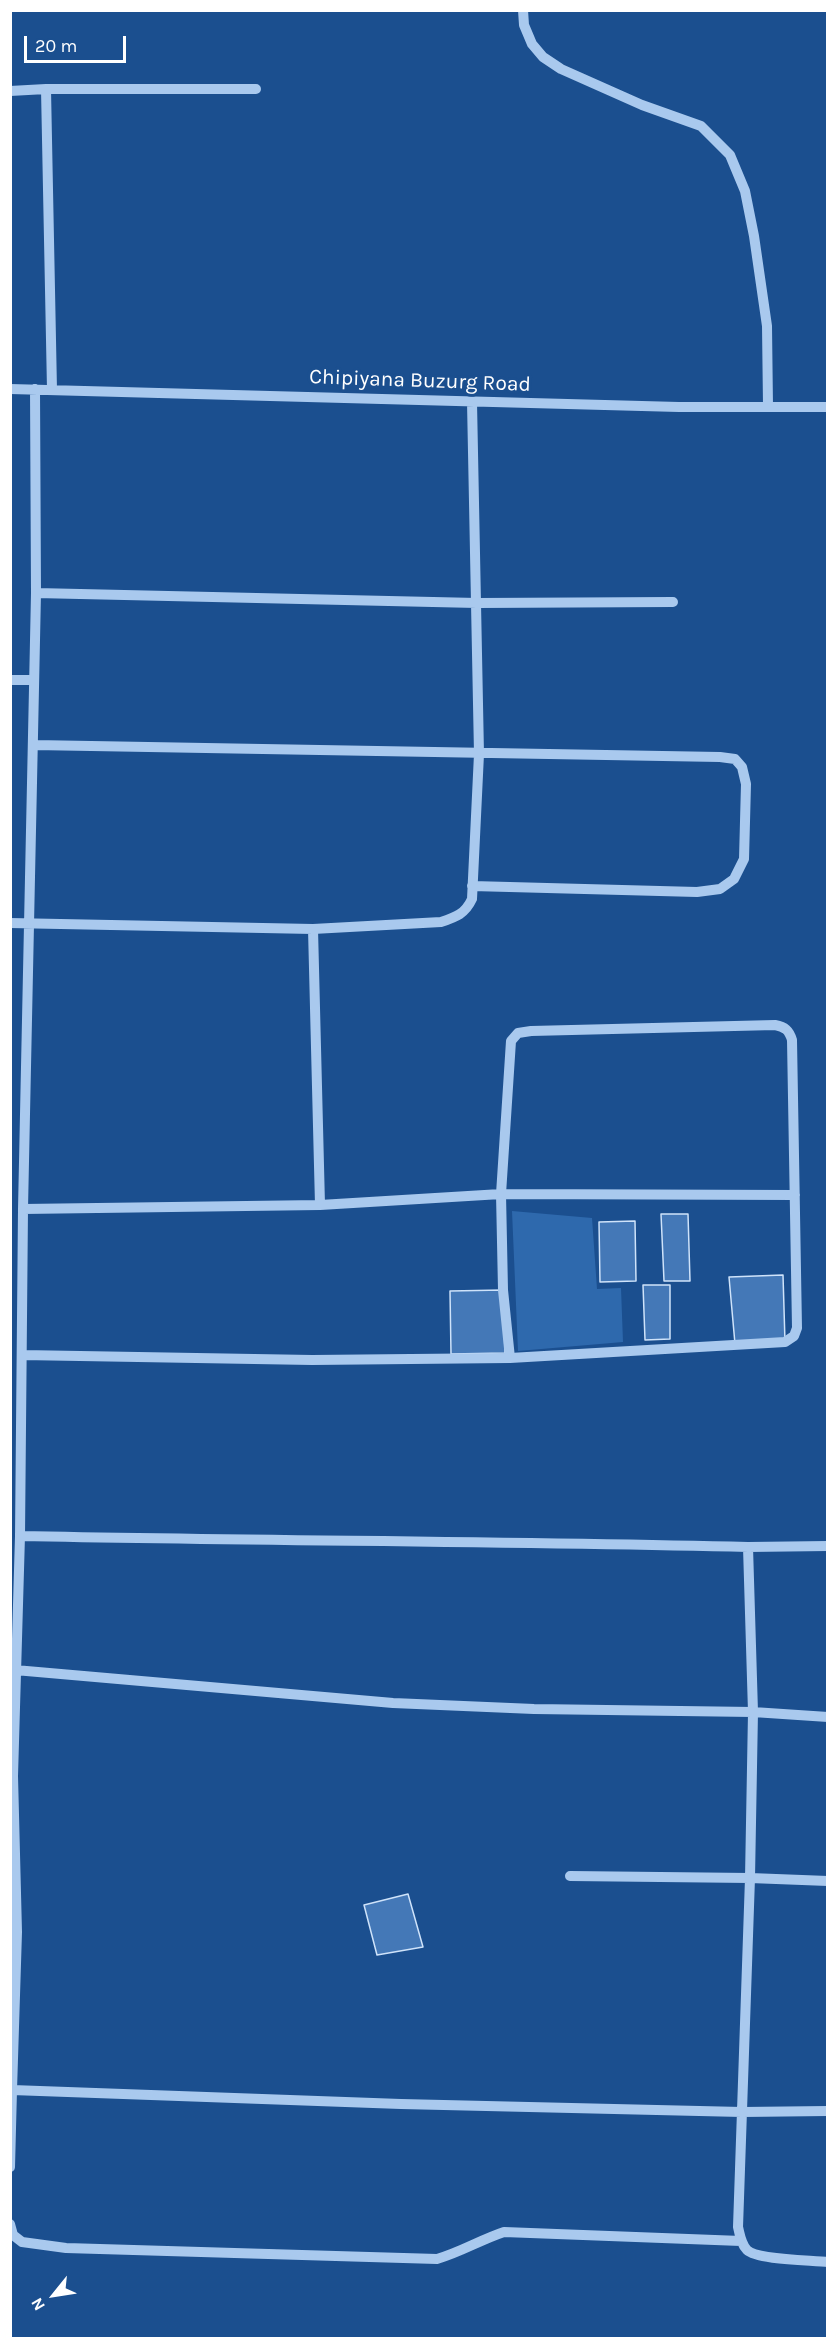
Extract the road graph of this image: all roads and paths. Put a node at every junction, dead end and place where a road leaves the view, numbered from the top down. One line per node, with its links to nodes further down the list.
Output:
1 (523, 10): 9 (street)
2 (46, 89): 3 (street); 4 (street); 7 (street)
3 (256, 89)
4 (10, 91)
5 (10, 388): 6 (street, Chipiyana Buzurg Road)
6 (34, 389): 7 (street, Chipiyana Buzurg Road); 11 (street)
7 (52, 390): 8 (street, Chipiyana Buzurg Road)
8 (472, 402): 9 (street, Chipiyana Buzurg Road); 13 (street)
9 (768, 406): 10 (street, Chipiyana Buzurg Road)
10 (828, 406)
11 (36, 593): 13 (street); 15 (street)
12 (673, 602): 13 (street)
13 (477, 603): 17 (street)
14 (10, 680): 15 (street)
15 (34, 680): 16 (street)
16 (34, 745): 17 (street); 20 (street)
17 (479, 754): 18 (street); 18 (street)
18 (472, 886): 21 (street)
19 (10, 923): 20 (street)
20 (29, 924): 21 (street); 25 (street)
21 (312, 929): 24 (street)
22 (501, 1194): 23 (street); 23 (street); 24 (street); 27 (street)
23 (795, 1195): 27 (street)
24 (320, 1204): 25 (street)
25 (23, 1209): 26 (street)
26 (22, 1355): 27 (street); 28 (street)
27 (510, 1358)
28 (15, 1476): 29 (street)
29 (20, 1536): 30 (street); 32 (street)
30 (748, 1546): 31 (street); 34 (street)
31 (828, 1546)
32 (14, 1612): 33 (street)
33 (15, 1670): 34 (street); 36 (street)
34 (753, 1712): 35 (street); 38 (street)
35 (828, 1717)
36 (12, 1776): 40 (street)
37 (570, 1876): 38 (street)
38 (750, 1878): 39 (street); 43 (street)
39 (828, 1881)
40 (14, 1932): 41 (street)
41 (12, 2090): 43 (street); 44 (street)
42 (828, 2110): 43 (street)
43 (742, 2112): 46 (street)
44 (10, 2167)
45 (10, 2224): 46 (street)
46 (741, 2241): 47 (street)
47 (828, 2262)

